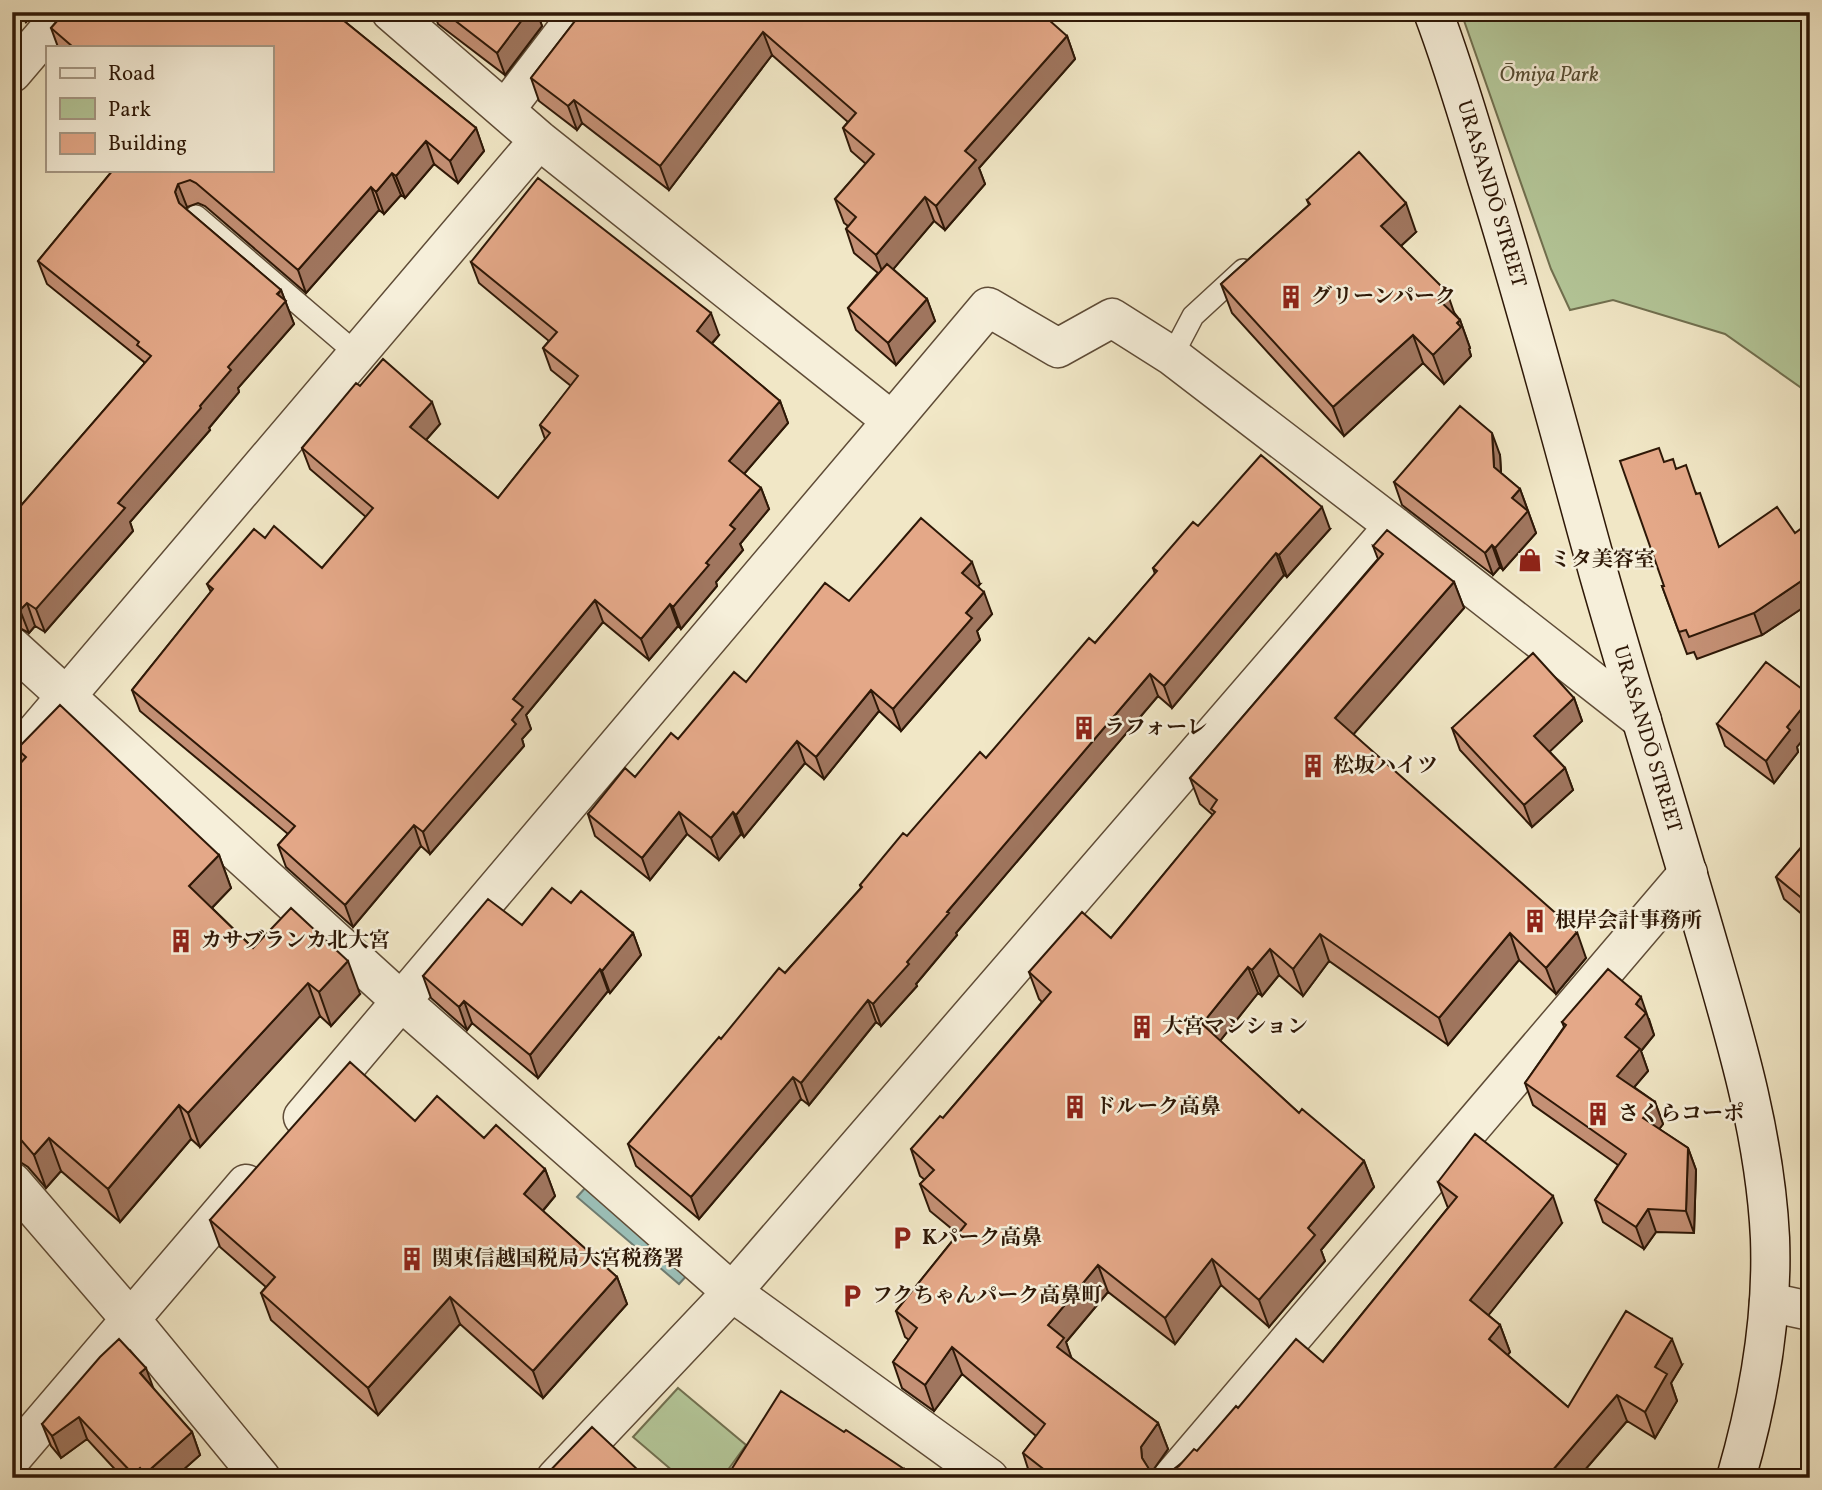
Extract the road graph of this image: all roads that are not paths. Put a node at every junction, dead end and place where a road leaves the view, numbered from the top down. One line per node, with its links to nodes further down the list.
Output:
1 (64, 12): 5 (street)
2 (391, 12): 6 (street)
3 (580, 12): 6 (street)
4 (1433, 12): 16 (street, URASANDŌ STREET)
5 (12, 73)
6 (505, 110): 7 (street)
7 (539, 139): 10 (street); 12 (street)
8 (196, 216): 10 (lane)
9 (1262, 254): 11 (lane)
10 (357, 354): 15 (street)
11 (1172, 356): 12 (street); 13 (street)
12 (891, 421): 19 (street)
13 (1394, 526): 16 (street); 21 (street)
14 (12, 647): 15 (street)
15 (66, 696): 17 (street); 19 (street)
16 (1642, 720): 18 (street, URASANDŌ STREET)
17 (12, 760)
18 (1688, 873): 22 (street, URASANDŌ STREET); 29 (street)
19 (401, 1001): 21 (street); 24 (street)
20 (12, 1182): 24 (street)
21 (732, 1292): 27 (street); 28 (street)
22 (1769, 1302): 23 (street); 30 (street, URASANDŌ STREET)
23 (1810, 1311)
24 (131, 1320): 25 (street); 26 (street)
25 (12, 1458)
26 (261, 1478)
27 (556, 1478)
28 (989, 1478)
29 (1172, 1478)
30 (1736, 1478)

